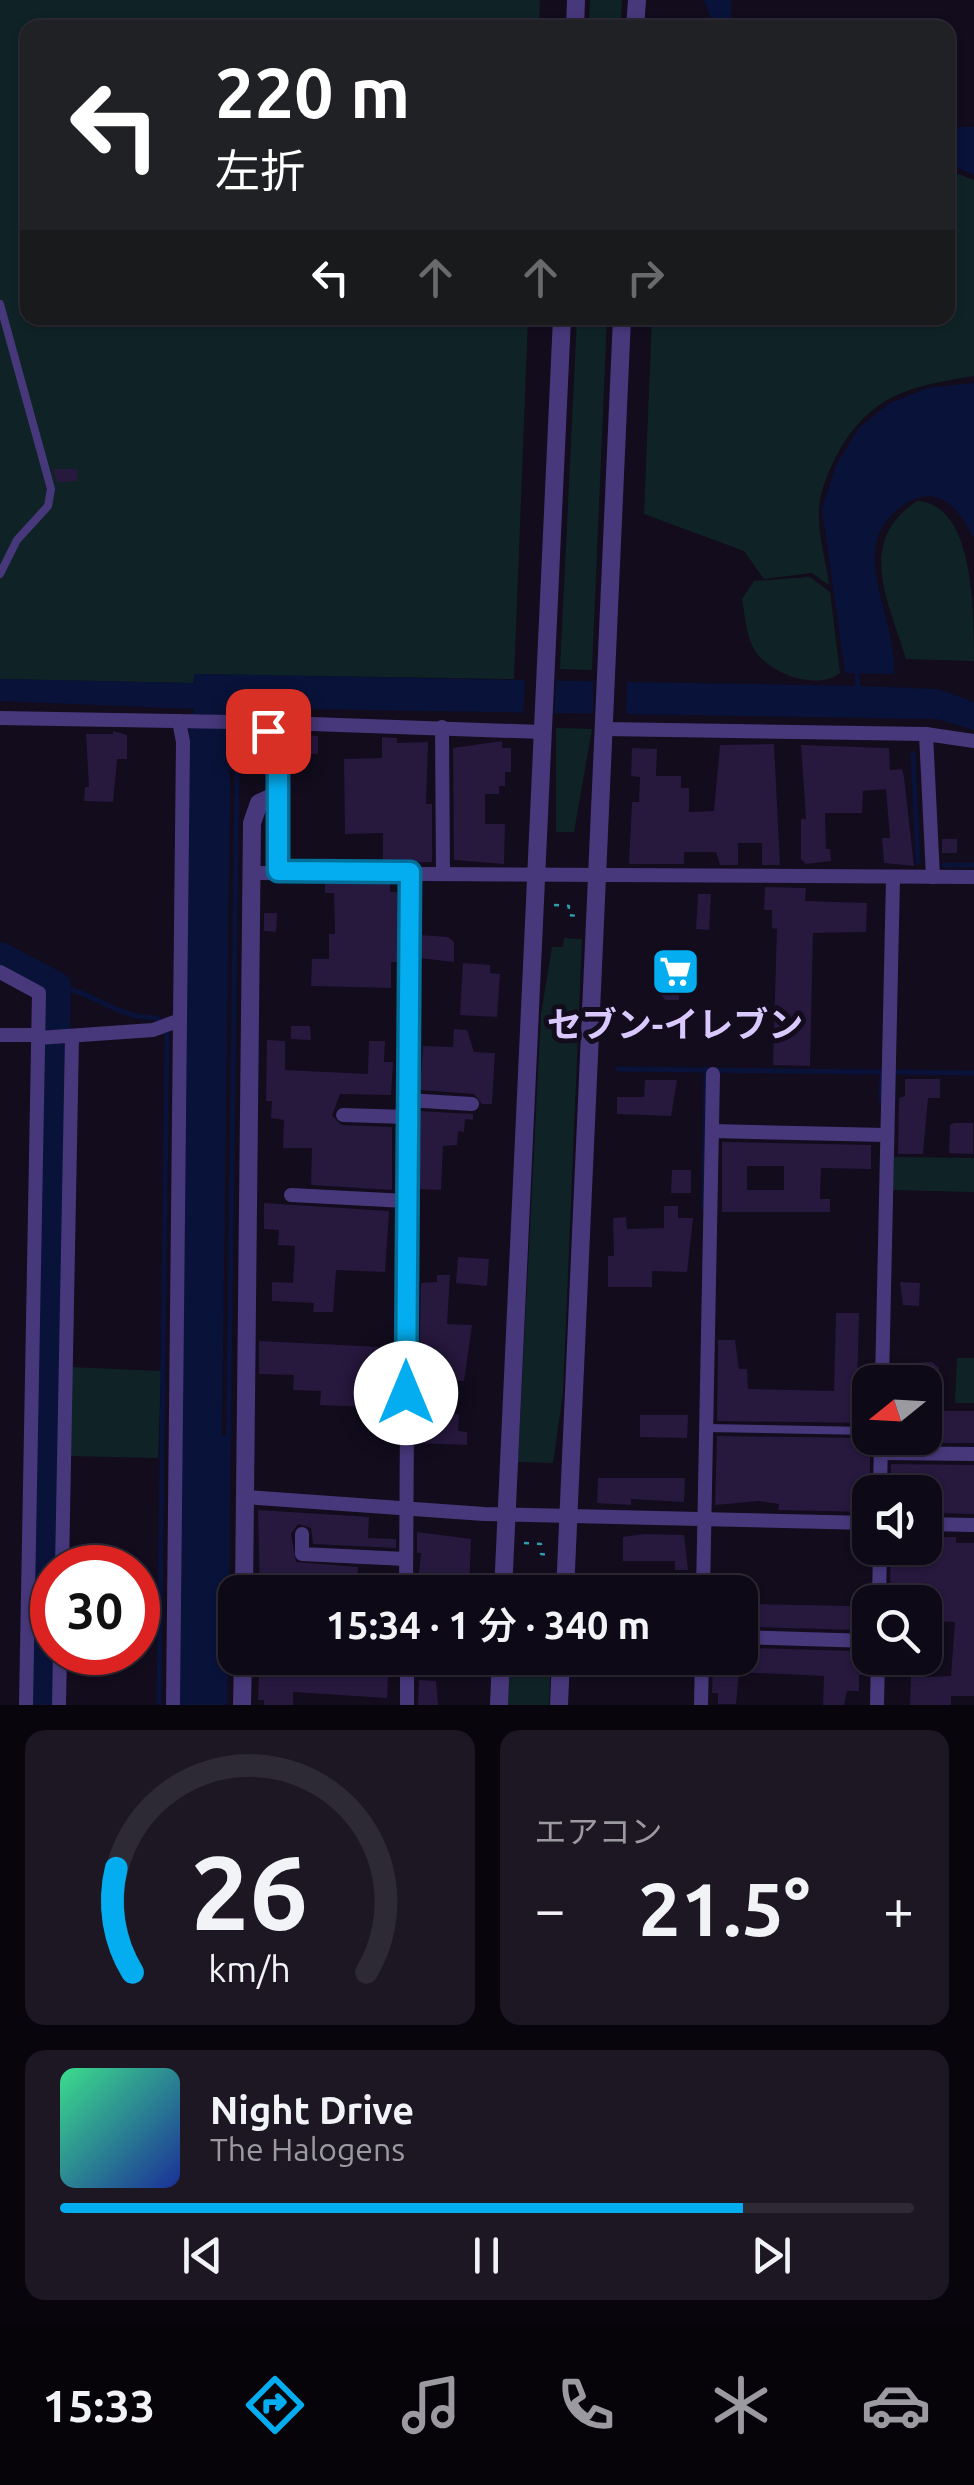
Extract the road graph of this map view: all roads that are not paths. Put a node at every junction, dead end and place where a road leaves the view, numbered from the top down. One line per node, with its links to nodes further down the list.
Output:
1 (0, 304): 4 (lane)
2 (562, 325): 8 (street)
3 (622, 325): 7 (street)
4 (0, 574)
5 (0, 718): 6 (street)
6 (185, 721): 10 (street); 24 (street)
7 (604, 725): 11 (street); 18 (street)
8 (542, 726): 9 (street); 19 (street)
9 (442, 727): 10 (street); 16 (street)
10 (268, 731): 13 (street)
11 (926, 734): 12 (street); 21 (street)
12 (974, 740)
13 (277, 796): 14 (street); 17 (street)
14 (278, 871): 15 (street); 17 (street)
15 (410, 872): 16 (street); 29 (street)
16 (443, 872): 19 (street)
17 (252, 873): 42 (street)
18 (596, 874): 19 (street); 22 (street); 45 (street)
19 (538, 875): 44 (street)
20 (974, 876): 21 (street)
21 (933, 877): 22 (street)
22 (893, 878): 34 (street)
23 (0, 972): 26 (street)
24 (169, 1025): 27 (street); 69 (street)
25 (0, 1035): 26 (street)
26 (40, 1037): 27 (street); 67 (street)
27 (69, 1038): 51 (street)
28 (713, 1074): 33 (street)
29 (407, 1100): 30 (street); 32 (street)
30 (472, 1104)
31 (343, 1115): 32 (street)
32 (407, 1116): 36 (street)
33 (712, 1130): 34 (street); 38 (street)
34 (886, 1135): 37 (street)
35 (291, 1195): 36 (street)
36 (406, 1201): 43 (street)
37 (882, 1365)
38 (706, 1428): 39 (lane); 46 (street)
39 (852, 1431)
40 (942, 1451): 41 (street)
41 (974, 1454)
42 (245, 1497): 43 (street); 53 (street)
43 (405, 1508): 44 (street); 52 (street)
44 (507, 1514): 45 (street); 55 (street)
45 (569, 1516): 46 (street); 56 (street)
46 (704, 1519): 47 (street); 57 (street)
47 (852, 1523)
48 (942, 1524): 49 (street)
49 (974, 1525)
50 (302, 1534): 52 (street)
51 (62, 1545)
52 (406, 1560): 54 (street)
53 (244, 1575)
54 (406, 1575)
55 (505, 1575)
56 (566, 1575)
57 (703, 1575)
58 (758, 1637): 59 (street)
59 (852, 1640)
60 (60, 1675): 68 (street)
61 (243, 1675): 70 (street)
62 (408, 1675): 71 (street)
63 (500, 1675): 72 (street)
64 (560, 1675): 73 (street)
65 (702, 1675): 74 (street)
66 (878, 1675): 75 (street)
67 (26, 1705)
68 (59, 1705)
69 (173, 1705)
70 (242, 1705)
71 (408, 1705)
72 (499, 1705)
73 (559, 1705)
74 (701, 1705)
75 (877, 1705)

